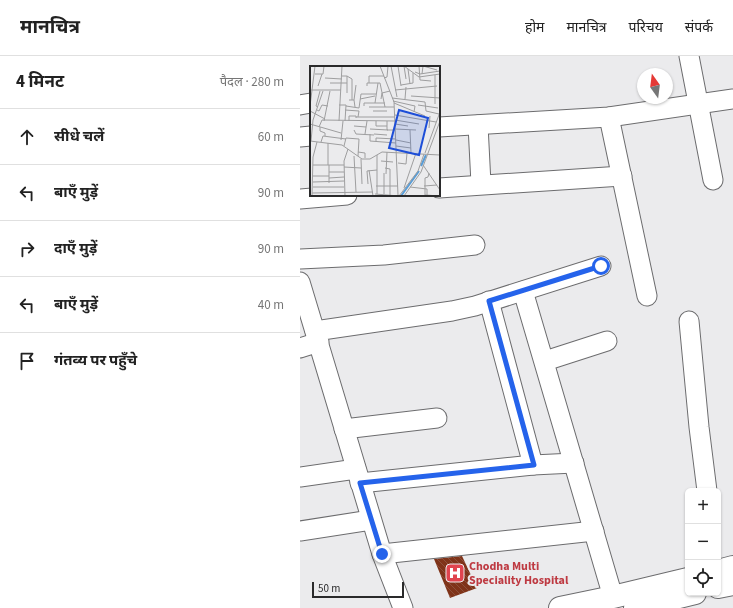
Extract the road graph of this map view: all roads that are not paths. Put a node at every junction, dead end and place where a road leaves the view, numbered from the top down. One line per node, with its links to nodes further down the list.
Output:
1 (689, 56): 4 (street)
2 (733, 99): 4 (street)
3 (310, 104): 5 (street)
4 (698, 104): 6 (street); 12 (street)
5 (300, 105)
6 (609, 117): 7 (street); 11 (street)
7 (478, 125): 8 (street); 13 (street)
8 (440, 127)
9 (310, 136): 10 (street)
10 (300, 137)
11 (622, 176): 13 (street); 22 (street)
12 (713, 180)
13 (481, 184): 14 (street)
14 (440, 188)
15 (335, 196): 16 (street)
16 (300, 199)
17 (475, 245): 18 (street)
18 (300, 259)
19 (601, 266): 21 (street)
20 (300, 282): 25 (street)
21 (523, 290): 23 (street); 28 (street)
22 (647, 296)
23 (489, 301): 25 (street); 32 (street)
24 (689, 320): 35 (street)
25 (317, 337): 27 (street); 30 (street)
26 (607, 341): 28 (street)
27 (300, 348)
28 (545, 361): 31 (street)
29 (437, 418): 30 (street)
30 (344, 428): 33 (street)
31 (574, 463): 32 (street); 38 (street)
32 (534, 465): 33 (street)
33 (358, 476): 34 (street); 36 (street)
34 (300, 477)
35 (707, 488)
36 (371, 520): 37 (street); 39 (street)
37 (300, 531)
38 (594, 531): 39 (street); 45 (street)
39 (382, 554): 46 (street)
40 (733, 567): 41 (highway)
41 (721, 569)
42 (733, 584): 43 (highway)
43 (721, 586)
44 (678, 594): 45 (highway); 48 (highway)
45 (613, 597): 47 (highway)
46 (403, 608)
47 (560, 608)
48 (635, 608)

